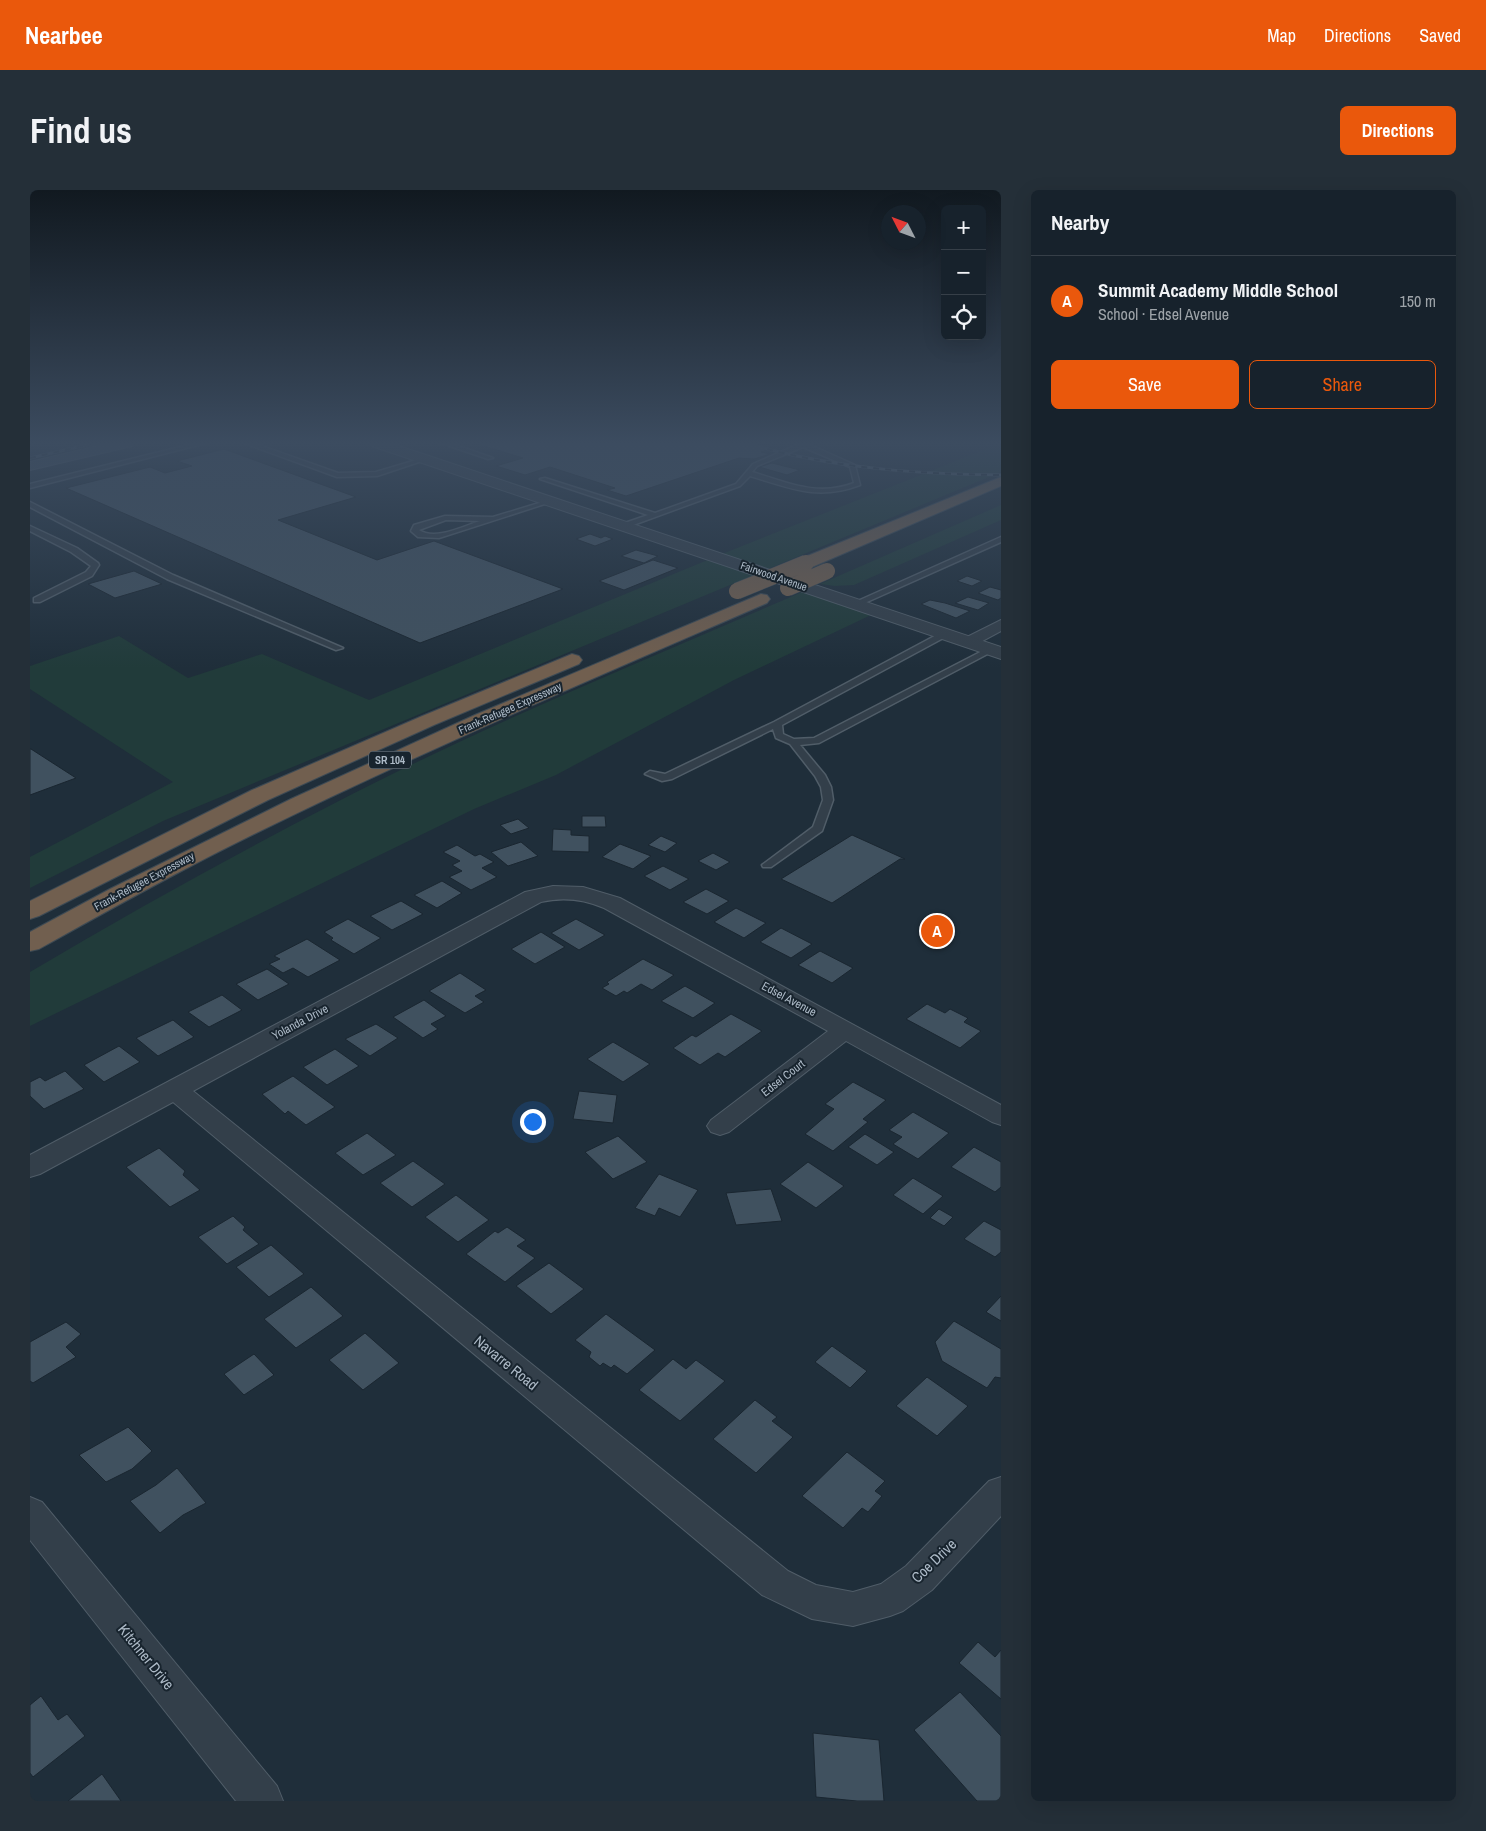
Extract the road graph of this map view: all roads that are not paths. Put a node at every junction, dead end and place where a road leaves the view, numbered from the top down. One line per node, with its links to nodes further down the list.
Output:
1 (57, 518): 17 (lane)
2 (444, 518): 8 (lane)
3 (454, 518): 8 (lane)
4 (602, 518): 9 (street, Fairwood Avenue)
5 (646, 518): 9 (lane)
6 (912, 518): 24 (highway, Frank-Refugee Expressway / SR 104, bridge)
7 (950, 518): 25 (highway, Frank-Refugee Expressway / SR 104, bridge)
8 (496, 519)
9 (625, 526): 13 (street, Fairwood Avenue)
10 (30, 528): 12 (lane)
11 (1001, 538): 13 (lane)
12 (37, 600)
13 (855, 604): 15 (street, Fairwood Avenue)
14 (1001, 625): 16 (street)
15 (944, 634): 16 (street, Fairwood Avenue); 19 (lane)
16 (969, 642): 18 (street, Fairwood Avenue)
17 (339, 648)
18 (996, 651): 20 (lane)
19 (777, 724): 20 (lane); 21 (lane)
20 (793, 742): 22 (lane)
21 (650, 774)
22 (767, 865)
23 (574, 892): 26 (street, Edsel Avenue); 27 (street, Yolanda Drive)
24 (30, 911)
25 (30, 945)
26 (845, 1030): 28 (street, Edsel Avenue); 29 (street, Edsel Court)
27 (174, 1089): 30 (street, Yolanda Drive); 33 (street, Navarre Road)
28 (1001, 1116)
29 (720, 1126)
30 (30, 1167)
31 (1001, 1492): 33 (street, Coe Drive)
32 (30, 1513): 34 (street, Kitchner Drive)
33 (853, 1609)
34 (262, 1801)

